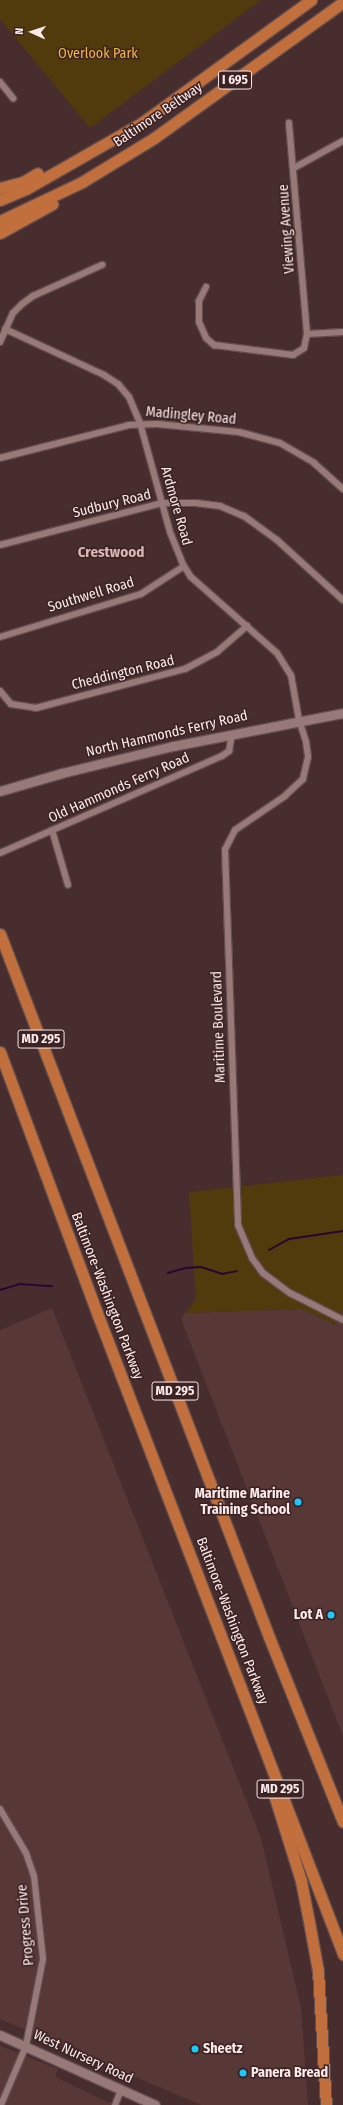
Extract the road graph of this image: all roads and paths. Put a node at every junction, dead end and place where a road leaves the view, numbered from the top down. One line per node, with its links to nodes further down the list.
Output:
1 (311, 0): 7 (highway, Baltimore Beltway / I 695)
2 (343, 2): 8 (highway, Baltimore Beltway / I 695)
3 (0, 82): 4 (street)
4 (13, 98)
5 (290, 123): 9 (street, Viewing Avenue)
6 (343, 140): 9 (street)
7 (95, 149): 10 (highway); 11 (highway, Baltimore Beltway / I 695)
8 (125, 156): 12 (highway, Baltimore Beltway / I 695); 13 (highway)
9 (294, 168): 18 (street, Viewing Avenue)
10 (0, 188)
11 (0, 200)
12 (0, 221)
13 (0, 232)
14 (102, 265): 16 (street)
15 (206, 287): 18 (street)
16 (5, 329): 19 (street); 20 (street, Ardmore Road)
17 (343, 332): 18 (street)
18 (306, 334)
19 (0, 342)
20 (140, 423): 21 (street, Madingley Road); 22 (street, Madingley Road); 23 (street, Ardmore Road)
21 (0, 458)
22 (343, 489)
23 (162, 503): 24 (street, Sudbury Road); 25 (street, Ardmore Road); 26 (street, Sudbury Road)
24 (0, 545)
25 (184, 566): 27 (street, Ardmore Road); 28 (street, Southwell Road)
26 (343, 600)
27 (247, 626): 29 (street, Cheddington Road); 31 (street, Ardmore Road)
28 (0, 637)
29 (0, 691)
30 (343, 713): 31 (street, North Hammonds Ferry Road)
31 (299, 720): 32 (street, North Hammonds Ferry Road); 39 (street, Maritime Boulevard)
32 (232, 734): 33 (street, North Hammonds Ferry Road); 34 (street, Old Hammonds Ferry Road)
33 (0, 791)
34 (52, 830): 35 (street, Old Hammonds Ferry Road); 36 (street)
35 (0, 852)
36 (68, 886)
37 (0, 934): 42 (highway, Baltimore-Washington Parkway / MD 295)
38 (0, 1052): 40 (highway, Baltimore-Washington Parkway / MD 295)
39 (343, 1320)
40 (217, 1624): 43 (highway, Baltimore-Washington Parkway / MD 295); 50 (highway)
41 (0, 1809): 45 (street, Progress Drive)
42 (343, 1822)
43 (343, 1954)
44 (0, 2035): 45 (street, West Nursery Road)
45 (26, 2046): 46 (street, West Nursery Road); 47 (street, Progress Drive)
46 (121, 2090): 48 (street); 49 (street, West Nursery Road)
47 (1, 2105)
48 (115, 2105)
49 (155, 2105)
50 (326, 2105)

